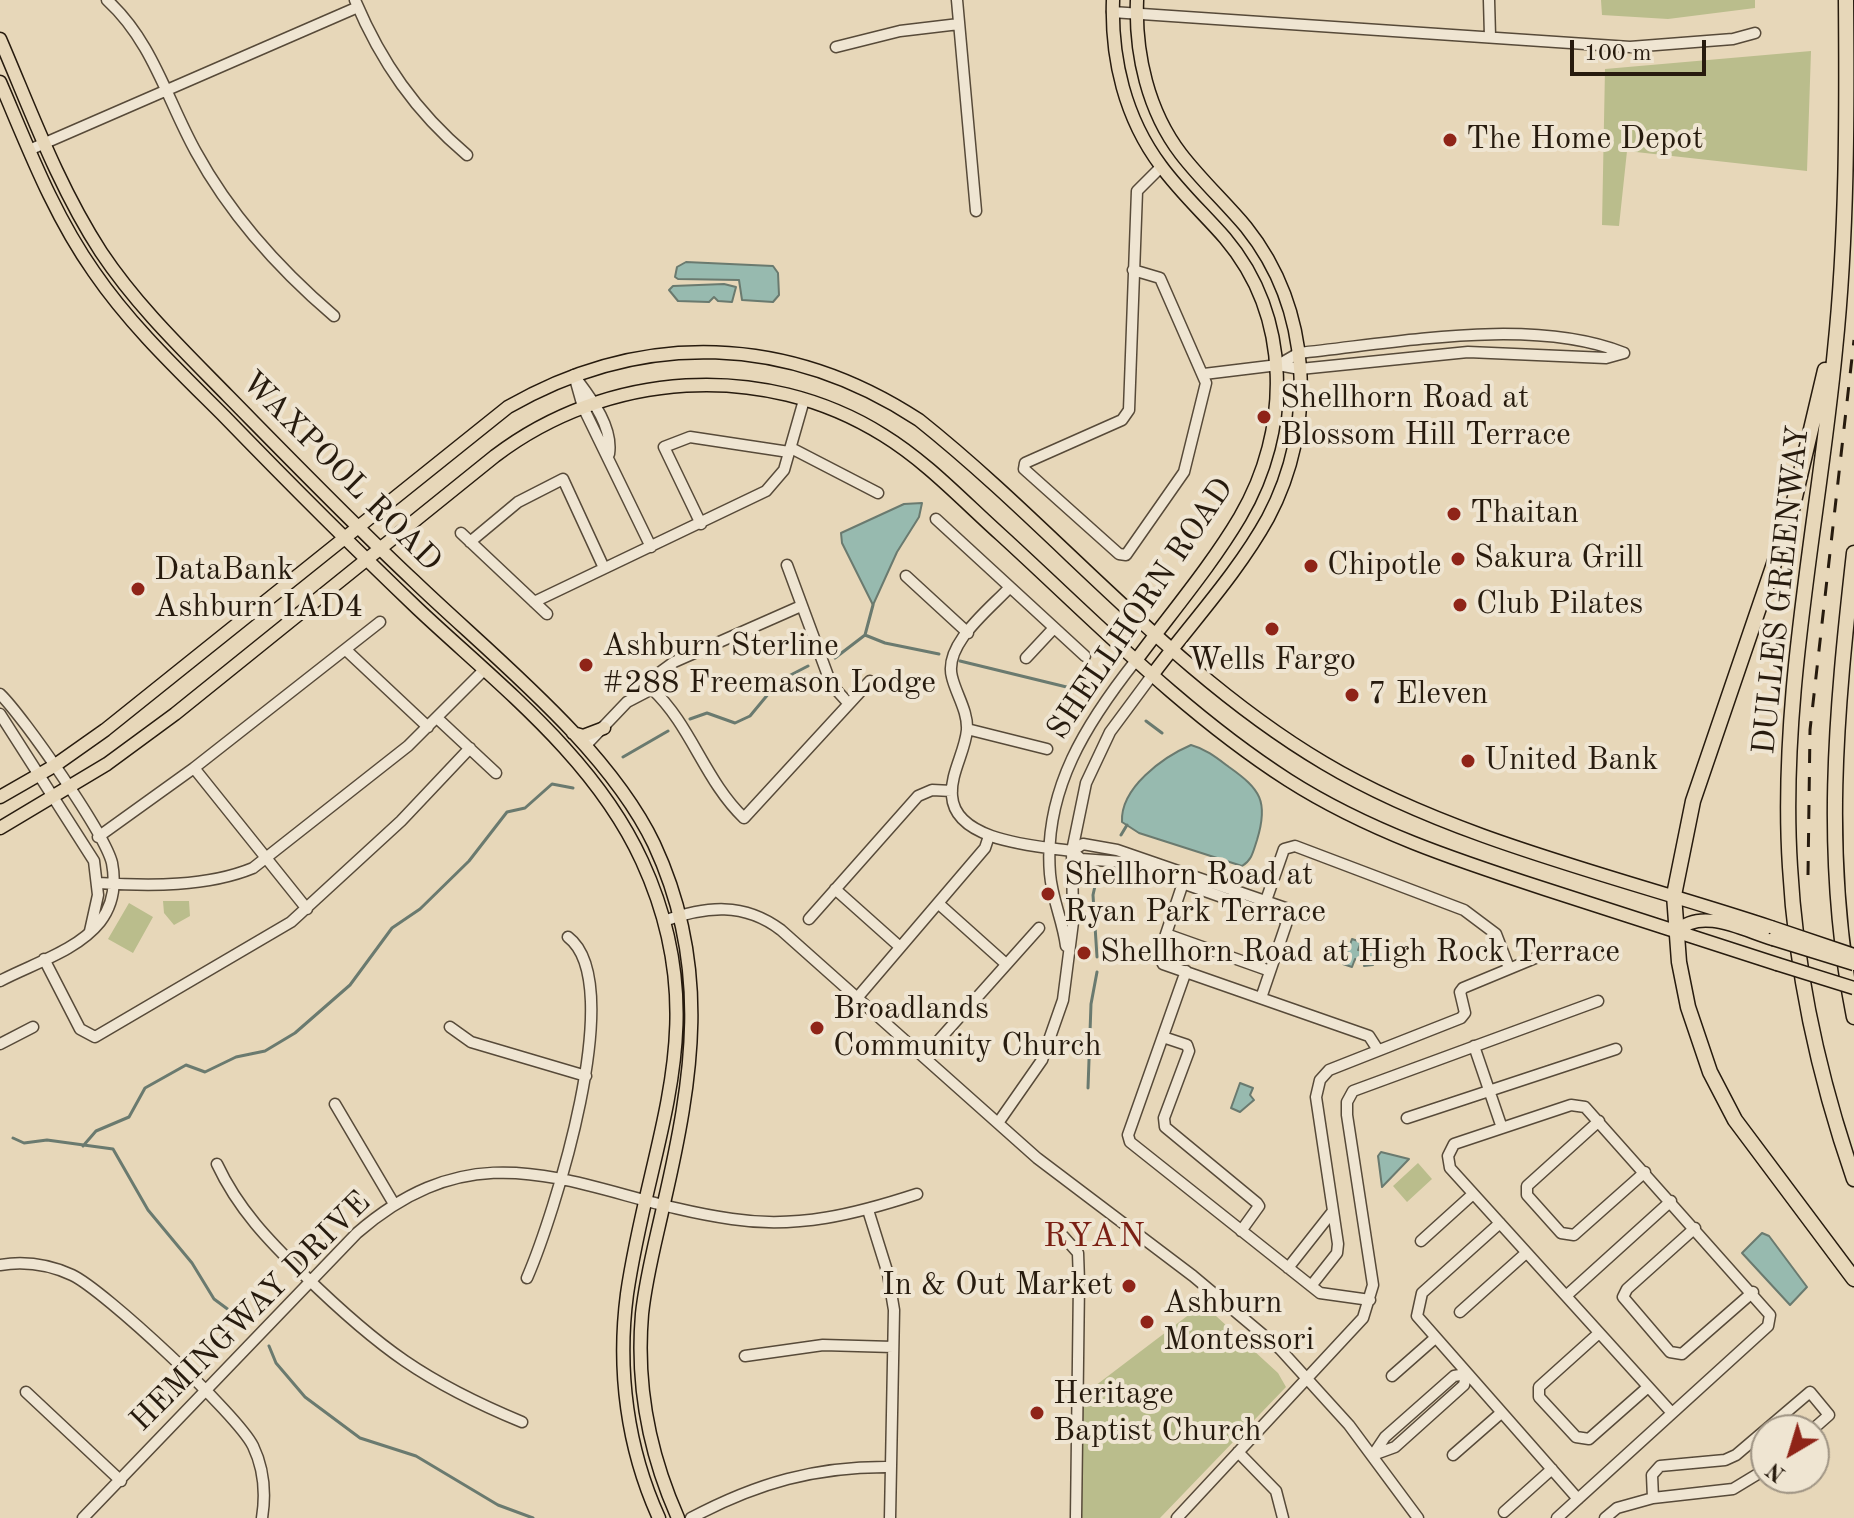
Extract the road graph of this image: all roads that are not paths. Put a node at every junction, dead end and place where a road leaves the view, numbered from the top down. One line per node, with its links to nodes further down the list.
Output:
1 (107, 0): 14 (street)
2 (957, 0): 8 (street)
3 (1489, 0): 10 (street)
4 (1846, 0): 21 (highway, DULLES GREENWAY)
5 (356, 3): 14 (street); 17 (street)
6 (1113, 6): 7 (street); 18 (main road, SHELLHORN ROAD)
7 (1137, 6): 10 (street); 23 (main road, SHELLHORN ROAD)
8 (959, 24): 12 (street); 19 (street)
9 (1755, 33): 10 (street)
10 (1490, 36)
11 (0, 39): 15 (main road, WAXPOOL ROAD)
12 (836, 47)
13 (0, 82): 16 (main road, WAXPOOL ROAD)
14 (167, 90): 15 (street); 22 (street)
15 (45, 143): 16 (street); 34 (main road, WAXPOOL ROAD)
16 (29, 150): 36 (main road, WAXPOOL ROAD)
17 (467, 155)
18 (1161, 167): 20 (street); 24 (main road, SHELLHORN ROAD)
19 (976, 211)
20 (1133, 270): 26 (street); 26 (street)
21 (1838, 315): 92 (highway); 139 (highway, DULLES GREENWAY)
22 (334, 316)
23 (1299, 353): 24 (street); 25 (main road, SHELLHORN ROAD); 25 (street)
24 (1278, 365): 25 (street); 26 (street); 52 (main road, SHELLHORN ROAD)
25 (1300, 369): 53 (main road, SHELLHORN ROAD)
26 (1204, 374)
27 (574, 375): 29 (street); 34 (main road); 52 (main road)
28 (804, 400): 29 (main road); 30 (street); 57 (main road)
29 (589, 405): 38 (street); 39 (main road)
30 (790, 450): 31 (street); 33 (street); 33 (street)
31 (878, 493)
32 (936, 519): 45 (street)
33 (701, 524): 38 (street)
34 (356, 526): 36 (main road); 39 (main road, WAXPOOL ROAD)
35 (461, 533): 37 (street)
36 (342, 537): 41 (main road, WAXPOOL ROAD); 74 (main road)
37 (470, 542): 43 (street); 46 (street)
38 (651, 547): 43 (street)
39 (380, 549): 41 (main road); 69 (main road, WAXPOOL ROAD)
40 (1854, 553): 120 (highway, DULLES GREENWAY)
41 (367, 560): 58 (main road, WAXPOOL ROAD); 78 (main road)
42 (787, 565): 47 (street)
43 (604, 568): 46 (street)
44 (906, 576): 51 (street)
45 (1010, 587): 50 (street); 51 (street)
46 (534, 602): 48 (street)
47 (801, 606): 61 (street); 63 (street)
48 (547, 614)
49 (380, 622): 54 (street)
50 (1054, 628): 55 (street); 56 (street)
51 (968, 633): 68 (street)
52 (1157, 633): 53 (main road); 57 (main road, SHELLHORN ROAD)
53 (1173, 647): 59 (main road, SHELLHORN ROAD); 92 (main road)
54 (346, 650): 66 (street); 75 (street)
55 (1085, 656)
56 (1026, 658)
57 (1137, 659): 59 (main road); 85 (street, SHELLHORN ROAD)
58 (483, 671): 65 (street); 70 (main road, WAXPOOL ROAD)
59 (1153, 674): 86 (street, SHELLHORN ROAD); 101 (main road)
60 (870, 681): 63 (street)
61 (652, 689): 63 (street); 67 (street)
62 (0, 694): 74 (street)
63 (849, 704)
64 (0, 714): 77 (street)
65 (437, 718): 66 (street); 72 (street)
66 (428, 727): 87 (street)
67 (604, 728): 69 (main road); 71 (street)
68 (967, 729): 73 (street); 79 (street)
69 (573, 733): 71 (main road, WAXPOOL ROAD)
70 (551, 735): 71 (main road); 98 (main road, WAXPOOL ROAD)
71 (586, 745): 96 (main road, WAXPOOL ROAD)
72 (470, 748): 76 (street); 95 (street)
73 (1047, 749)
74 (54, 766): 77 (main road); 78 (street)
75 (194, 768): 84 (street); 87 (street)
76 (496, 773)
77 (41, 774): 80 (main road); 81 (street)
78 (68, 789): 81 (main road); 84 (street)
79 (952, 791): 83 (street); 91 (street)
80 (0, 797)
81 (55, 797): 82 (main road); 89 (street)
82 (0, 828)
83 (989, 836): 85 (street); 93 (street)
84 (98, 837): 90 (street)
85 (1050, 848): 86 (street); 108 (street, SHELLHORN ROAD)
86 (1072, 851): 88 (street); 108 (street, SHELLHORN ROAD)
87 (268, 859): 90 (street); 95 (street)
88 (1184, 879): 94 (street); 103 (street)
89 (99, 883): 90 (street); 100 (street)
90 (114, 884): 100 (street)
91 (835, 889): 97 (street); 105 (street)
92 (1674, 895): 101 (highway); 102 (main road)
93 (939, 904): 105 (street); 110 (street)
94 (1264, 906): 112 (street); 114 (street)
95 (307, 909): 109 (street)
96 (681, 915): 98 (street); 117 (street); 145 (main road, WAXPOOL ROAD)
97 (809, 919)
98 (664, 921): 142 (main road, WAXPOOL ROAD)
99 (1039, 928): 110 (street)
100 (90, 931): 109 (street)
101 (1677, 931): 102 (main road); 116 (main road, bridge); 157 (highway)
102 (1772, 933): 107 (main road, bridge); 111 (main road, bridge)
103 (1166, 934): 113 (street); 114 (street)
104 (568, 937): 129 (street)
105 (900, 947): 117 (street)
106 (1545, 954): 112 (street)
107 (1854, 955)
108 (1068, 956): 134 (street, SHELLHORN ROAD)
109 (44, 959): 115 (street)
110 (1006, 964): 124 (street)
111 (1854, 964)
112 (1509, 968): 128 (street)
113 (1186, 971): 118 (street); 123 (street)
114 (1270, 971): 118 (street)
115 (0, 981)
116 (1854, 988)
117 (857, 998): 134 (street)
118 (1261, 998): 128 (street)
119 (1598, 1001): 126 (street)
120 (1853, 1013)
121 (33, 1027): 125 (street)
122 (450, 1027): 129 (street)
123 (1163, 1037): 150 (street); 150 (street)
124 (939, 1040)
125 (0, 1044)
126 (1474, 1046): 130 (street); 162 (street)
127 (1616, 1049): 130 (street)
128 (1378, 1050): 147 (street)
129 (586, 1076): 138 (street)
130 (1490, 1092): 132 (street); 135 (street)
131 (335, 1104): 144 (street)
132 (1407, 1118)
133 (1599, 1121): 135 (street); 137 (street); 137 (street)
134 (998, 1123): 170 (street)
135 (1502, 1128): 141 (street)
136 (217, 1164): 158 (street)
137 (1645, 1172): 143 (street)
138 (561, 1176): 142 (street, HEMINGWAY DRIVE); 144 (street, HEMINGWAY DRIVE); 156 (street)
139 (1854, 1179)
140 (917, 1194): 146 (street, HEMINGWAY DRIVE)
141 (1473, 1194): 148 (street); 152 (street)
142 (647, 1199): 145 (street, HEMINGWAY DRIVE); 192 (main road, WAXPOOL ROAD)
143 (1671, 1201): 149 (street); 161 (street)
144 (394, 1204): 158 (street, HEMINGWAY DRIVE)
145 (664, 1204): 146 (street, HEMINGWAY DRIVE); 193 (main road, WAXPOOL ROAD)
146 (868, 1210): 166 (street)
147 (1333, 1211): 155 (street); 159 (street)
148 (1500, 1223): 153 (street); 165 (street)
149 (1695, 1228): 160 (street); 160 (street)
150 (1241, 1231): 155 (street)
151 (1063, 1236): 196 (street)
152 (1421, 1241)
153 (1526, 1253): 161 (street); 163 (street)
154 (0, 1265): 173 (street)
155 (1288, 1268): 159 (street)
156 (527, 1278)
157 (1854, 1279)
158 (310, 1282): 173 (street, HEMINGWAY DRIVE); 178 (street)
159 (1311, 1286): 162 (street)
160 (1753, 1292): 175 (street)
161 (1566, 1296): 164 (street)
162 (1370, 1300): 170 (street)
163 (1460, 1312)
164 (1599, 1333): 171 (street); 171 (street)
165 (1434, 1339): 168 (street); 169 (street)
166 (893, 1347): 167 (street); 183 (street)
167 (745, 1356)
168 (1466, 1374): 174 (street); 181 (street)
169 (1392, 1376)
170 (1308, 1379): 180 (street); 181 (street)
171 (1648, 1387): 175 (street)
172 (26, 1392): 186 (street)
173 (206, 1392): 186 (street, HEMINGWAY DRIVE); 191 (street)
174 (1501, 1413): 182 (street); 184 (street)
175 (1672, 1413): 188 (street)
176 (1784, 1414): 177 (street)
177 (1828, 1414)
178 (522, 1422)
179 (1750, 1443): 187 (street)
180 (1238, 1452): 197 (street); 198 (street)
181 (1373, 1455): 199 (street)
182 (1453, 1455)
183 (891, 1467): 194 (street); 195 (street)
184 (1552, 1469): 188 (street); 189 (street)
185 (1750, 1479): 187 (street)
186 (121, 1481): 190 (street, HEMINGWAY DRIVE)
187 (1653, 1498): 201 (street)
188 (1578, 1499): 200 (street)
189 (1504, 1512)
190 (83, 1518)
191 (262, 1518)
192 (659, 1518)
193 (678, 1518)
194 (691, 1518)
195 (890, 1518)
196 (1076, 1518)
197 (1177, 1518)
198 (1283, 1518)
199 (1418, 1518)
200 (1557, 1518)
201 (1605, 1518)

